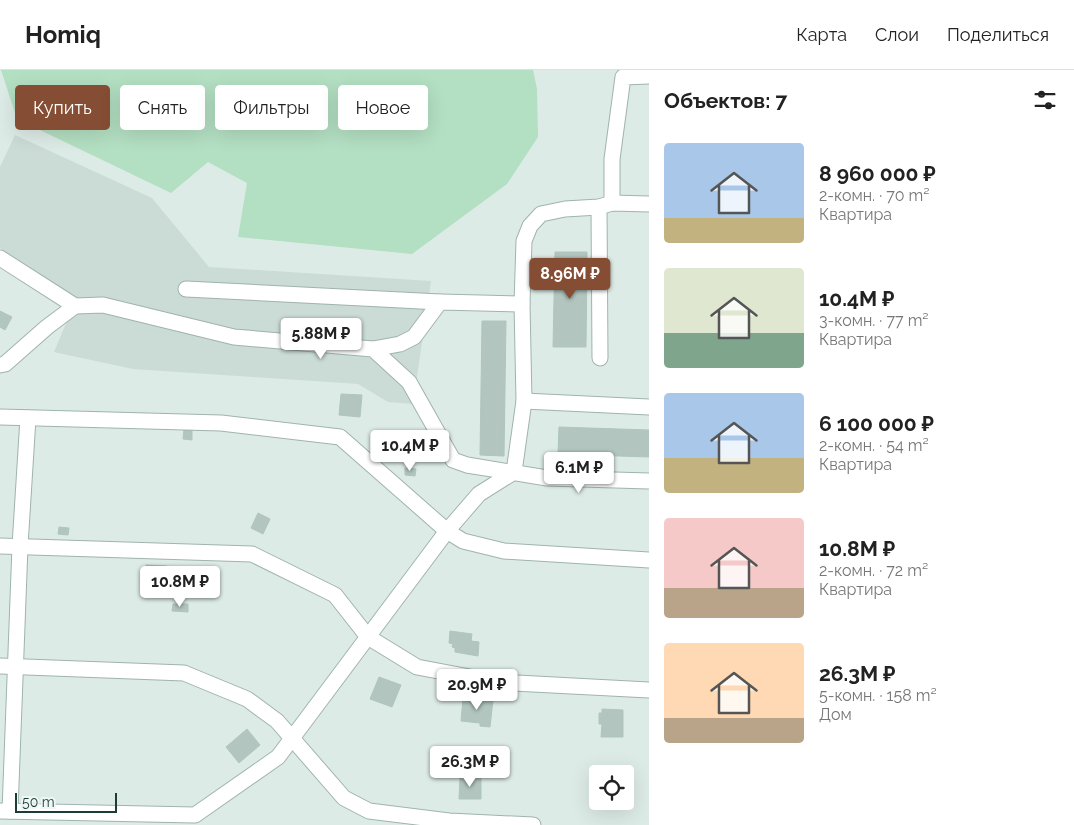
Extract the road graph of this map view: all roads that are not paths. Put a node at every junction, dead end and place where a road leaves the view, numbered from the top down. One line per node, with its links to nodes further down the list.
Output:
1 (649, 76): 3 (street)
2 (649, 204): 3 (street)
3 (606, 205): 7 (street); 10 (street)
4 (0, 258): 8 (street)
5 (186, 289): 6 (street)
6 (440, 302): 7 (street); 9 (street)
7 (522, 304): 12 (street)
8 (75, 306): 9 (street); 11 (street)
9 (373, 349): 16 (street)
10 (600, 358)
11 (0, 365)
12 (524, 401): 13 (street); 16 (street)
13 (649, 407)
14 (0, 417): 15 (street)
15 (28, 418): 18 (street); 20 (street)
16 (514, 472): 17 (street); 18 (street)
17 (649, 481)
18 (447, 531): 21 (street); 22 (street)
19 (0, 546): 20 (street)
20 (20, 546): 22 (street); 24 (street)
21 (649, 560)
22 (368, 637): 25 (street); 26 (street)
23 (0, 666): 24 (street)
24 (16, 667): 26 (street); 27 (street)
25 (649, 690)
26 (291, 739): 27 (street); 28 (street)
27 (5, 811)
28 (533, 825)

